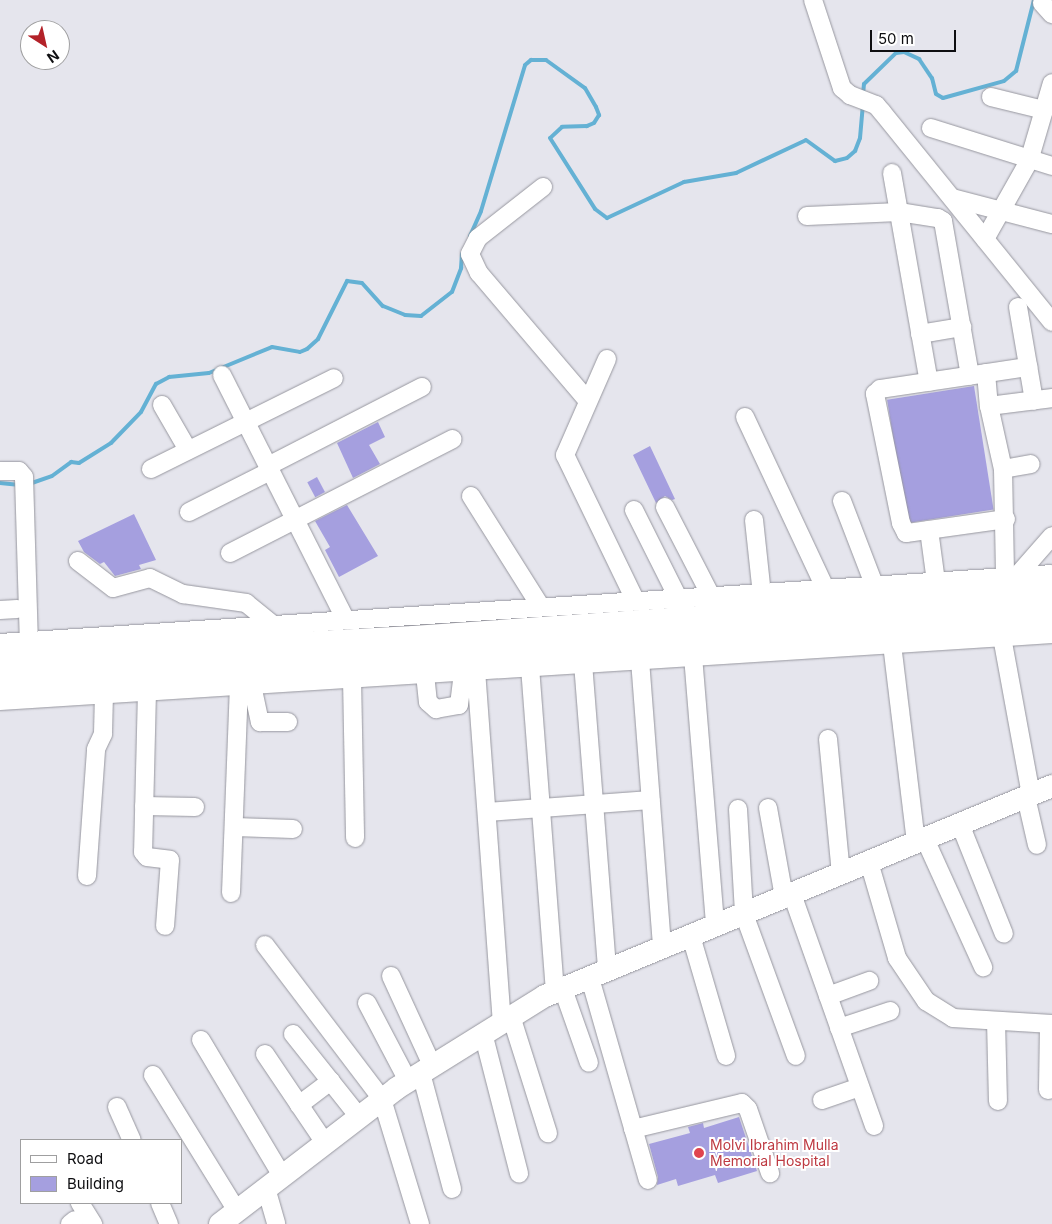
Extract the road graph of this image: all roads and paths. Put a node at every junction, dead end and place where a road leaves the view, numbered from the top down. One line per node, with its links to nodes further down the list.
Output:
1 (816, 1): 10 (street)
2 (1052, 83): 4 (street)
3 (991, 97): 4 (street)
4 (1044, 110): 6 (street)
5 (931, 128): 6 (street)
6 (1029, 161): 7 (street); 11 (street)
7 (1052, 166)
8 (892, 173): 12 (street)
9 (543, 187): 28 (street)
10 (952, 198): 11 (street); 15 (street)
11 (1001, 211): 14 (street); 15 (street)
12 (899, 212): 13 (street); 18 (street); 19 (street)
13 (808, 216)
14 (1052, 224)
15 (985, 239): 17 (street)
16 (1018, 307): 21 (street)
17 (1052, 322)
18 (962, 327): 19 (street); 23 (street)
19 (920, 334): 25 (street)
20 (607, 359): 28 (street)
21 (1028, 367): 23 (street); 29 (street)
22 (222, 375): 33 (street)
23 (978, 375): 25 (street); 31 (street)
24 (334, 378): 33 (street)
25 (928, 382): 49 (street)
26 (422, 387): 40 (street)
27 (1052, 398): 29 (street)
28 (588, 401): 62 (street)
29 (1034, 401): 31 (street)
30 (162, 405): 35 (street)
31 (989, 406): 38 (street)
32 (745, 417): 57 (street)
33 (244, 420): 35 (street); 40 (street)
34 (453, 439): 47 (street)
35 (188, 450): 39 (street)
36 (1032, 464): 38 (street)
37 (1, 468): 69 (street)
38 (1003, 468): 46 (street)
39 (151, 469)
40 (269, 469): 45 (street); 47 (street)
41 (471, 496): 63 (street)
42 (842, 501): 56 (street)
43 (665, 507): 60 (street)
44 (634, 510): 61 (street)
45 (188, 512)
46 (1006, 519): 49 (street); 54 (street)
47 (296, 520): 51 (street); 65 (street)
48 (754, 520): 59 (street)
49 (929, 530): 55 (street)
50 (1052, 536): 54 (street)
51 (230, 553)
52 (78, 561): 66 (street)
53 (1052, 574): 54 (street)
54 (1011, 577): 55 (street)
55 (936, 582): 56 (street)
56 (875, 587): 57 (street)
57 (826, 590): 59 (street)
58 (1052, 593): 64 (highway)
59 (762, 595): 60 (street)
60 (721, 598): 61 (street); 64 (highway)
61 (679, 600): 62 (street)
62 (636, 602): 63 (street)
63 (541, 607): 65 (street)
64 (658, 619): 74 (highway)
65 (346, 620): 66 (street)
66 (273, 625): 69 (street)
67 (1051, 632): 68 (street); 72 (highway)
68 (1002, 637): 71 (street); 88 (street)
69 (29, 641): 70 (street)
70 (0, 643)
71 (892, 644): 73 (street); 101 (street)
72 (648, 652): 73 (highway); 75 (street); 80 (highway); 89 (street)
73 (696, 656): 110 (street)
74 (0, 659)
75 (583, 663): 76 (street); 90 (street)
76 (530, 667): 77 (street); 93 (street)
77 (470, 671): 78 (street); 78 (street); 96 (street)
78 (425, 674): 79 (street)
79 (352, 678): 81 (street); 100 (street)
80 (0, 682)
81 (245, 685): 82 (street); 85 (street); 98 (street)
82 (147, 691): 83 (street); 91 (street)
83 (104, 694): 84 (street); 105 (street)
84 (0, 700)
85 (288, 722)
86 (828, 739): 104 (street)
87 (1052, 786): 88 (main road)
88 (1029, 796): 97 (main road); 102 (street)
89 (651, 800): 90 (street); 114 (street)
90 (594, 804): 93 (street); 116 (street)
91 (144, 806): 92 (street); 109 (street)
92 (195, 807)
93 (541, 808): 96 (street); 119 (street)
94 (768, 808): 107 (street)
95 (738, 809): 108 (street)
96 (487, 812): 123 (street)
97 (960, 824): 101 (main road); 111 (street)
98 (234, 827): 99 (street); 106 (street)
99 (293, 829)
100 (355, 838)
101 (920, 841): 103 (main road); 115 (street)
102 (1037, 845)
103 (869, 862): 104 (main road); 124 (street)
104 (841, 874): 107 (main road)
105 (87, 876)
106 (231, 893)
107 (788, 896): 108 (main road); 120 (street)
108 (744, 914): 110 (main road); 132 (street)
109 (164, 926)
110 (715, 926): 112 (main road)
111 (1004, 934)
112 (691, 936): 114 (main road); 131 (street)
113 (265, 945): 139 (street)
114 (662, 948): 116 (main road)
115 (983, 967)
116 (598, 974): 119 (main road); 146 (street)
117 (390, 976): 134 (street)
118 (869, 982): 120 (street)
119 (559, 991): 123 (main road); 133 (street)
120 (828, 996): 126 (street)
121 (367, 1004): 134 (street)
122 (890, 1011): 126 (street)
123 (507, 1019): 128 (main road); 147 (street)
124 (996, 1020): 125 (street); 141 (street)
125 (1051, 1024): 138 (street)
126 (839, 1028): 137 (street)
127 (293, 1034): 136 (street)
128 (483, 1034): 134 (main road); 150 (street)
129 (201, 1040): 153 (street)
130 (265, 1054): 142 (street)
131 (726, 1056)
132 (796, 1056)
133 (589, 1063)
134 (420, 1073): 139 (main road); 154 (street)
135 (153, 1075): 157 (street)
136 (330, 1082): 142 (street); 144 (street)
137 (860, 1087): 140 (street); 145 (street)
138 (1048, 1090)
139 (382, 1099): 144 (main road); 161 (street)
140 (822, 1100)
141 (998, 1101)
142 (299, 1105): 149 (street)
143 (117, 1107): 148 (street)
144 (359, 1117): 149 (main road)
145 (874, 1126)
146 (633, 1129): 151 (street); 152 (street)
147 (548, 1133)
148 (132, 1139)
149 (325, 1143): 153 (main road)
150 (519, 1173)
151 (770, 1173)
152 (648, 1180)
153 (274, 1182): 157 (main road); 160 (street)
154 (452, 1189)
155 (81, 1204): 158 (street)
156 (160, 1204): 159 (street)
157 (228, 1217)
158 (93, 1224)
159 (169, 1224)
160 (276, 1224)
161 (420, 1224)

